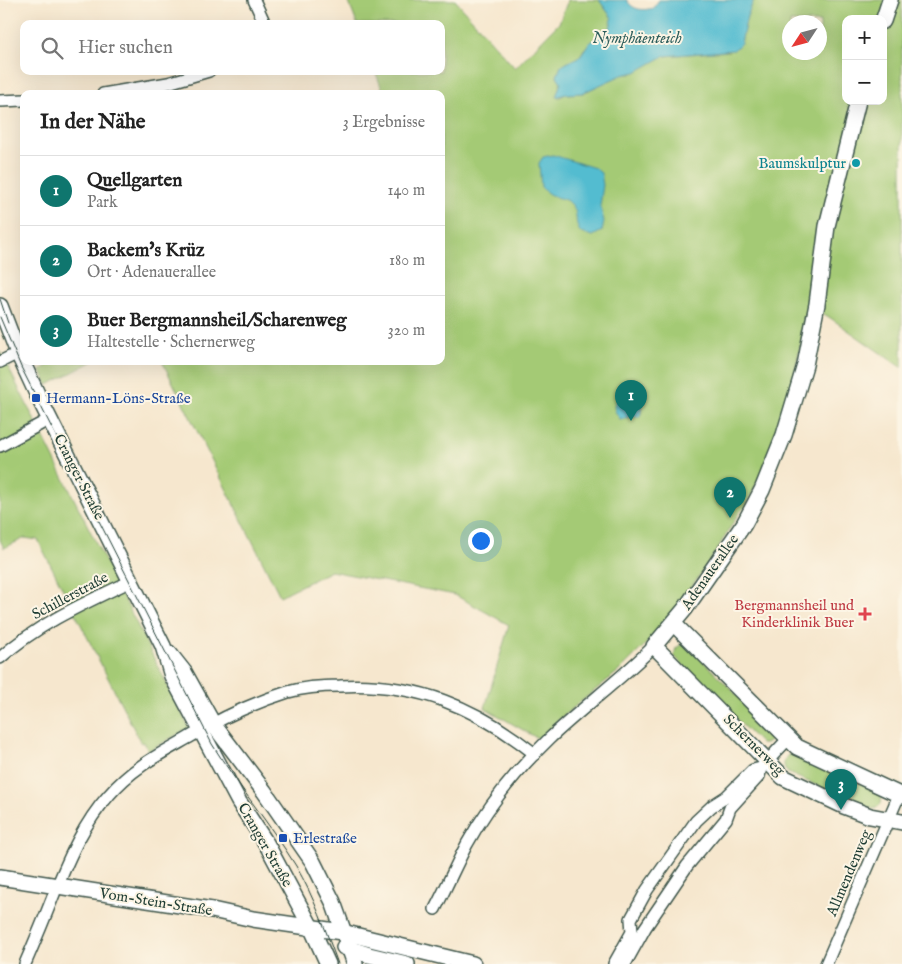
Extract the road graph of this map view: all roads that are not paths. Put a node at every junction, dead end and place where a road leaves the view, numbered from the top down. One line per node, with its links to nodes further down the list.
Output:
1 (254, 0): 4 (street)
2 (890, 0): 3 (main road)
3 (885, 15)
4 (263, 20)
5 (195, 75): 6 (street)
6 (127, 90)
7 (20, 100): 8 (street)
8 (0, 101)
9 (857, 105): 18 (main road, Adenauerallee)
10 (0, 306): 11 (main road, Cranger Straße)
11 (18, 353): 12 (main road, Cranger Straße); 13 (street)
12 (20, 357)
13 (0, 362)
14 (24, 365): 15 (main road, Cranger Straße)
15 (50, 419): 16 (street); 17 (main road, Cranger Straße)
16 (0, 446)
17 (131, 581): 20 (street, Schillerstraße); 21 (main road, Cranger Straße)
18 (674, 624): 19 (main road, Adenauerallee); 22 (main road, Schernerweg)
19 (654, 646): 23 (street, Adenauerallee); 24 (main road, Schernerweg)
20 (0, 658)
21 (207, 727): 23 (street); 31 (street); 35 (main road, Cranger Straße); 36 (main road, Cranger Straße)
22 (788, 739): 24 (street); 25 (main road, Schernerweg)
23 (535, 754): 32 (street, Adenauerallee)
24 (765, 765): 26 (street); 27 (main road, Schernerweg)
25 (901, 795): 27 (street, Allmendenweg)
26 (726, 804): 28 (street); 29 (street)
27 (895, 820): 45 (street, Allmendenweg)
28 (672, 856): 29 (street); 33 (street)
29 (687, 866): 34 (street)
30 (0, 877): 31 (main road, Vom-Stein-Straße)
31 (57, 887): 35 (main road, Vom-Stein-Straße); 38 (street)
32 (435, 909)
33 (631, 919): 34 (street); 43 (street)
34 (645, 928): 44 (street)
35 (312, 929): 36 (main road, Vom-Stein-Straße); 37 (main road, Vom-Stein-Straße); 39 (main road, Cranger Straße)
36 (342, 932): 37 (main road, Cranger Straße); 42 (main road, Vom-Stein-Straße)
37 (349, 949): 40 (main road, Cranger Straße); 41 (main road, Vom-Stein-Straße)
38 (25, 964)
39 (328, 964)
40 (355, 964)
41 (407, 964)
42 (473, 964)
43 (614, 964)
44 (625, 964)
45 (826, 964)

